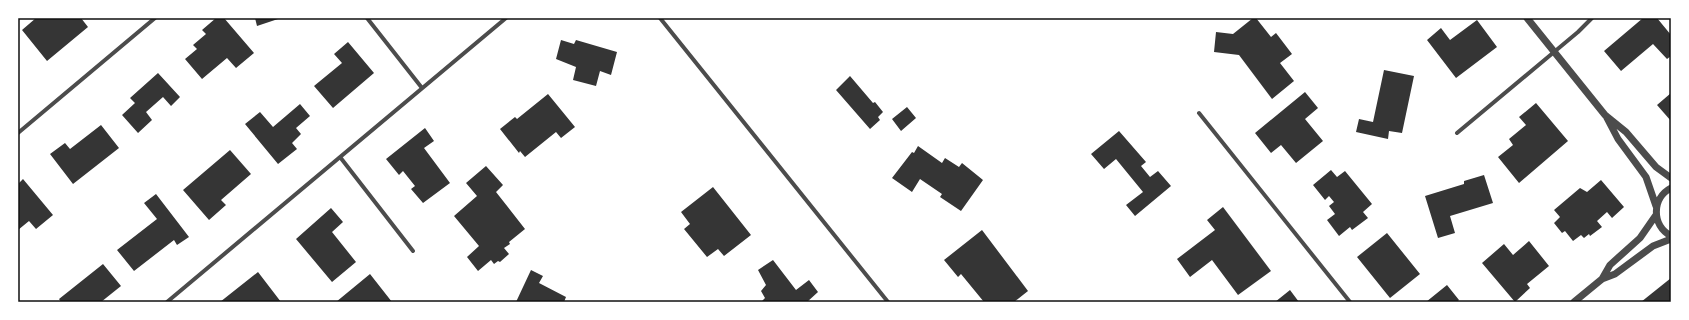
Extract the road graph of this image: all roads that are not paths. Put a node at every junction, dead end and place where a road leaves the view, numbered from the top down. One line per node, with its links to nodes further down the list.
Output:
1 (155, 18): 11 (street)
2 (367, 18): 8 (street)
3 (506, 18): 8 (street)
4 (660, 18): 23 (street)
5 (1526, 18): 7 (street)
6 (1592, 18): 7 (street)
7 (1554, 52): 10 (street); 12 (street)
8 (422, 88): 13 (street)
9 (1199, 113): 24 (street)
10 (1605, 115): 14 (street); 16 (street)
11 (18, 133)
12 (1456, 133)
13 (340, 157): 20 (street); 22 (street)
14 (1671, 178)
15 (1671, 188): 16 (street)
16 (1656, 206): 17 (street)
17 (1656, 215): 18 (street); 21 (street)
18 (1671, 236)
19 (1671, 239): 21 (street)
20 (413, 251)
21 (1602, 279): 25 (street)
22 (167, 302)
23 (888, 302)
24 (1350, 302)
25 (1574, 302)

